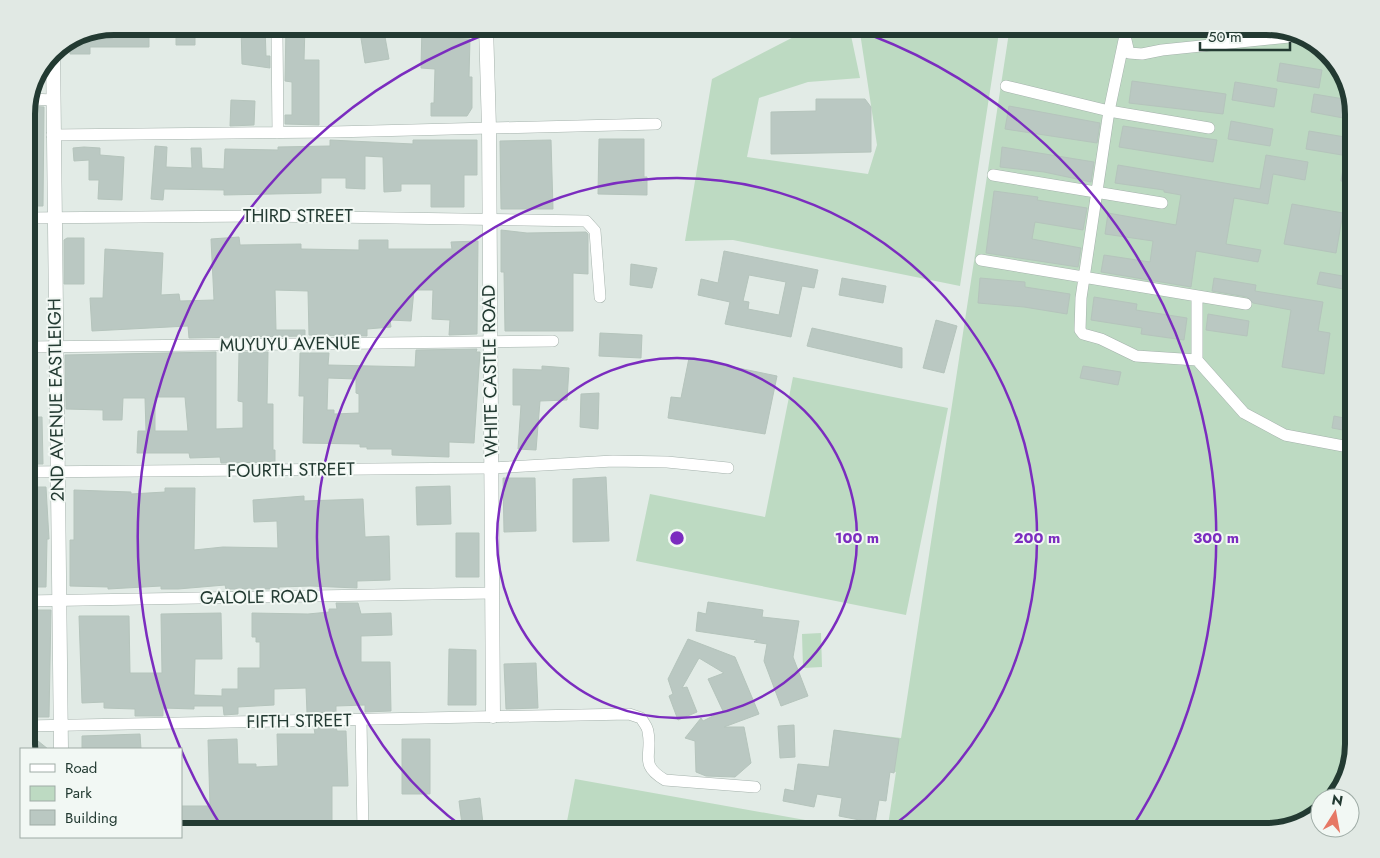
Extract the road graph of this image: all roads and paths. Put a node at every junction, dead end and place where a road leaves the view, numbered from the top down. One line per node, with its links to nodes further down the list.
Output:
1 (277, 35): 14 (street)
2 (486, 35): 12 (street, WHITE CASTLE ROAD)
3 (1125, 35): 10 (street)
4 (1127, 35): 5 (street)
5 (1284, 38)
6 (53, 64): 9 (street, 2ND AVENUE EASTLEIGH)
7 (1006, 86): 10 (street)
8 (37, 99): 9 (street)
9 (53, 100): 15 (street, 2ND AVENUE EASTLEIGH)
10 (1109, 111): 13 (street); 17 (street)
11 (656, 124): 12 (street)
12 (489, 128): 14 (street); 21 (street, WHITE CASTLE ROAD)
13 (1208, 128)
14 (278, 133): 15 (street)
15 (52, 135): 19 (street, 2ND AVENUE EASTLEIGH)
16 (993, 174): 17 (street)
17 (1098, 191): 18 (street); 23 (street)
18 (1162, 203)
19 (54, 217): 20 (street, THIRD STREET); 21 (street, THIRD STREET); 30 (street, 2ND AVENUE EASTLEIGH)
20 (35, 218)
21 (489, 218): 24 (street, THIRD STREET); 28 (street, WHITE CASTLE ROAD)
22 (980, 260): 23 (street)
23 (1084, 277): 25 (street); 31 (street)
24 (600, 296)
25 (1197, 297): 26 (street); 31 (street)
26 (1246, 304)
27 (553, 340): 28 (street, MUYUYU AVENUE)
28 (490, 342): 30 (street, MUYUYU AVENUE); 33 (street, WHITE CASTLE ROAD)
29 (35, 347): 30 (street, MUYUYU AVENUE)
30 (56, 347): 36 (street, 2ND AVENUE EASTLEIGH)
31 (1197, 360): 32 (street)
32 (1345, 446)
33 (492, 468): 34 (street, FOURTH STREET); 36 (street, FOURTH STREET); 37 (street, WHITE CASTLE ROAD)
34 (728, 468)
35 (35, 472): 36 (street, FOURTH STREET)
36 (57, 472): 39 (street, 2ND AVENUE EASTLEIGH)
37 (492, 593): 39 (street, GALOLE ROAD); 40 (street, WHITE CASTLE ROAD)
38 (35, 601): 39 (street, GALOLE ROAD)
39 (59, 601): 43 (street, 2ND AVENUE EASTLEIGH)
40 (494, 716): 41 (street, FIFTH STREET); 45 (street, FIFTH STREET)
41 (361, 720): 43 (street, FIFTH STREET); 46 (street)
42 (35, 726): 43 (street, FIFTH STREET)
43 (61, 726): 44 (street, 2ND AVENUE EASTLEIGH)
44 (61, 748)
45 (755, 787)
46 (362, 823)

